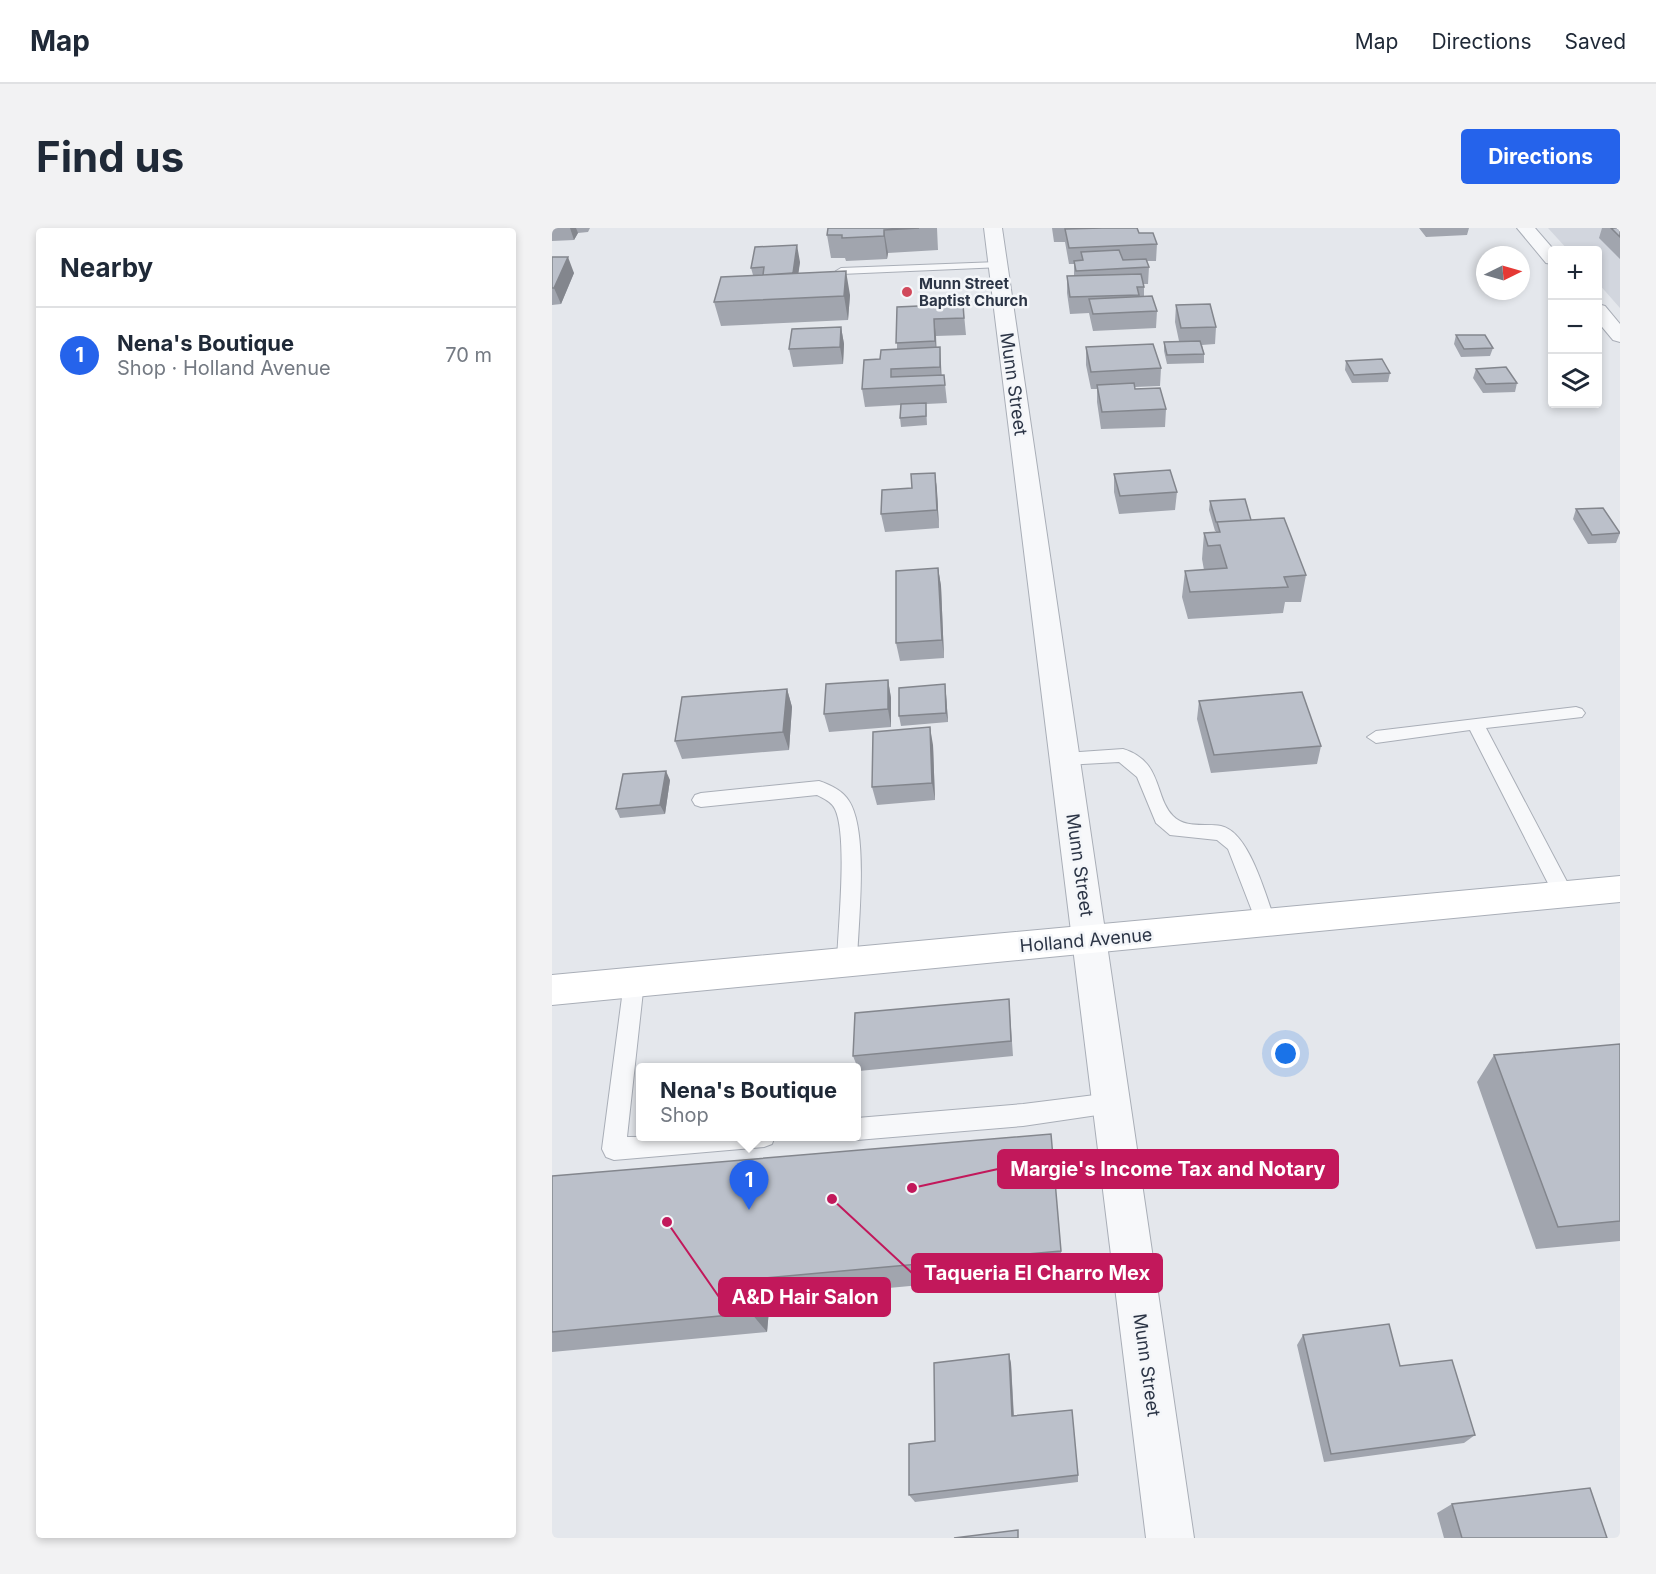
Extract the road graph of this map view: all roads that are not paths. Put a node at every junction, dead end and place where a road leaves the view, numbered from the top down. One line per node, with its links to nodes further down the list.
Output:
1 (993, 228): 4 (street, Munn Street)
2 (1526, 228): 3 (street)
3 (1548, 254)
4 (998, 265): 5 (lane); 11 (street, Munn Street)
5 (841, 271)
6 (1602, 315): 7 (street)
7 (1620, 336)
8 (1576, 712): 9 (lane)
9 (1475, 723): 10 (lane); 14 (lane)
10 (1376, 737)
11 (1065, 759): 15 (lane); 16 (street, Munn Street)
12 (701, 800): 17 (lane)
13 (1620, 889): 14 (main road, Holland Avenue)
14 (1564, 894): 15 (main road, Holland Avenue)
15 (1266, 923): 16 (main road, Holland Avenue)
16 (1089, 939): 17 (main road, Holland Avenue); 20 (street, Munn Street)
17 (847, 962): 18 (main road, Holland Avenue)
18 (634, 982): 19 (main road, Holland Avenue); 22 (lane)
19 (552, 990)
20 (1111, 1103): 21 (lane); 23 (street, Munn Street)
21 (861, 1129)
22 (714, 1141)
23 (1170, 1538)

